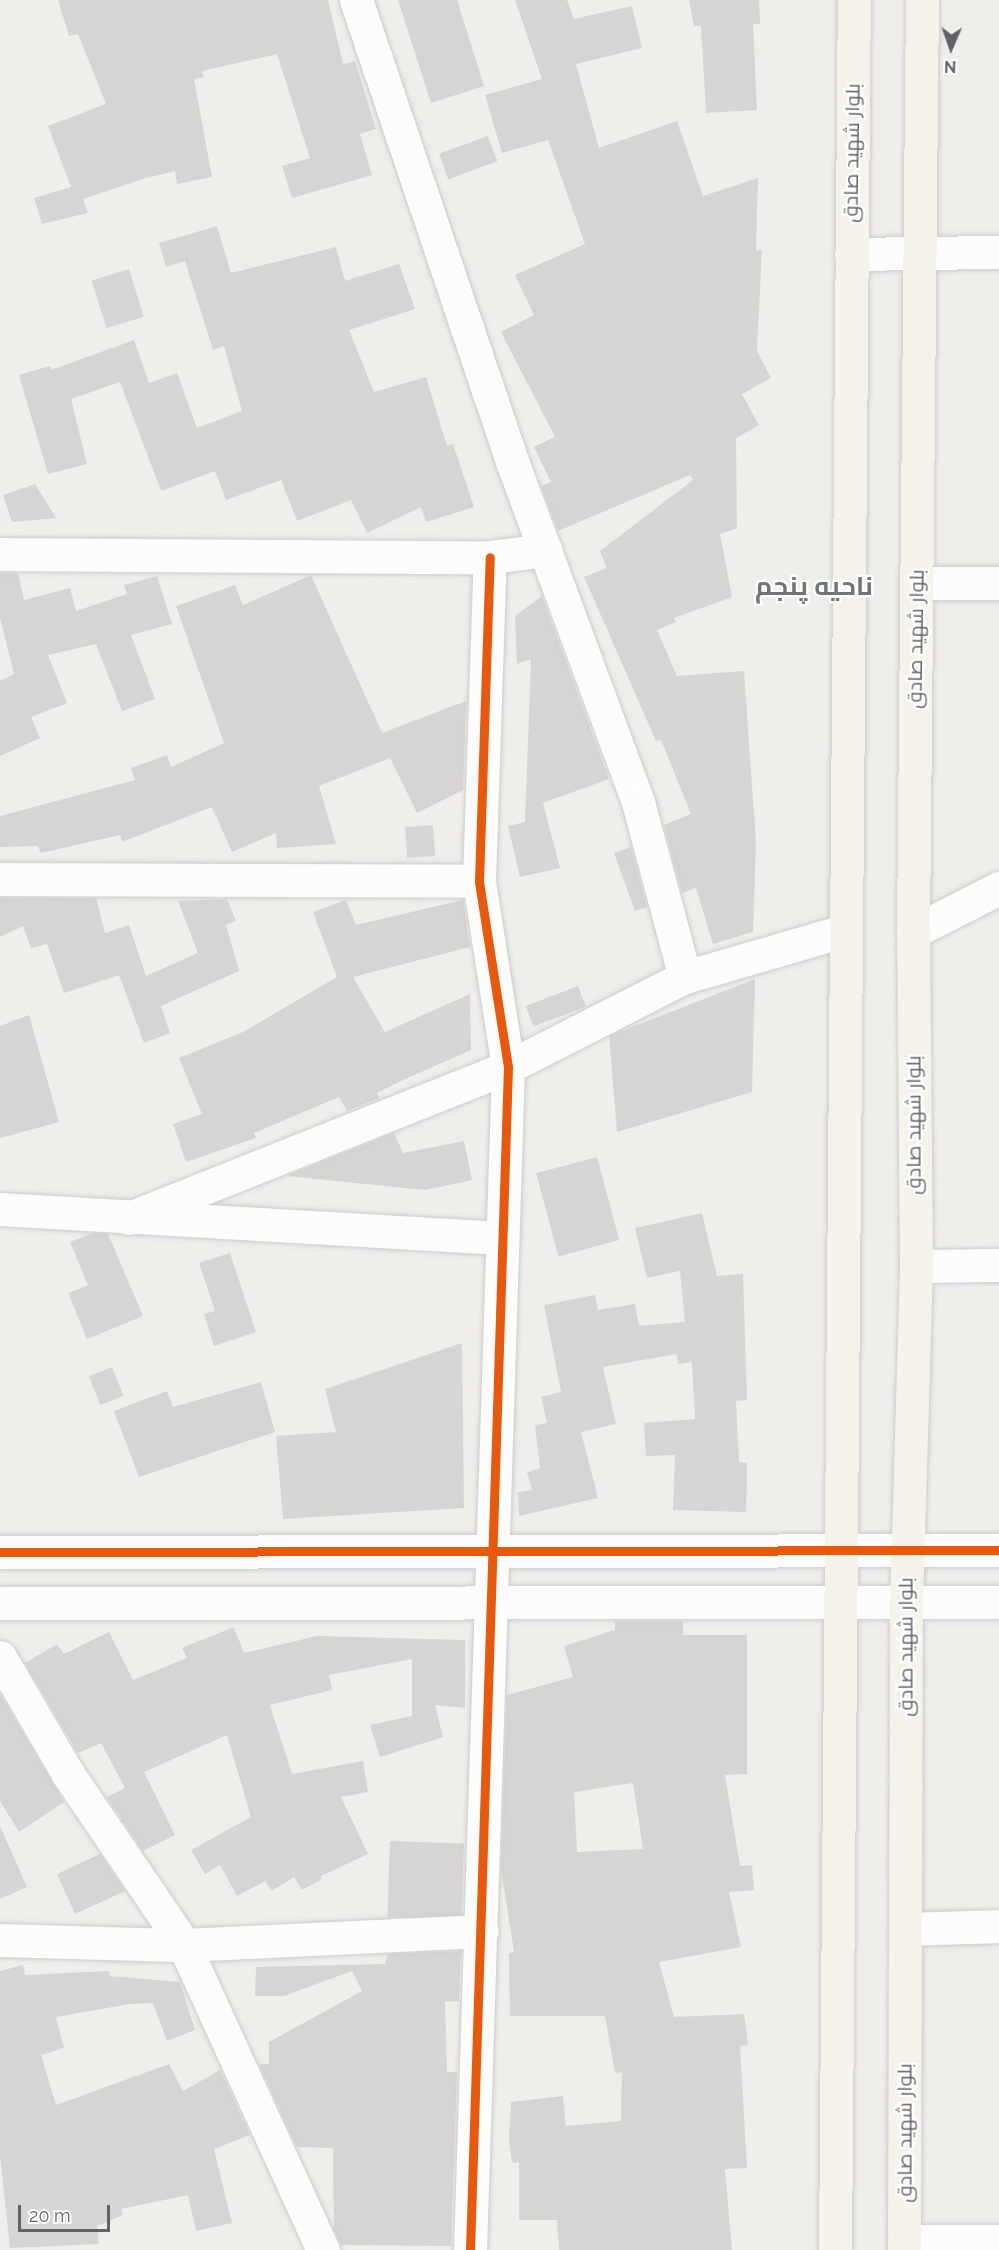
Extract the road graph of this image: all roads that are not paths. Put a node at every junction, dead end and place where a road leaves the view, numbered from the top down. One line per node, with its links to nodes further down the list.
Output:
1 (356, 0): 7 (street)
2 (854, 0): 5 (main road, بلوار شهید صادق)
3 (922, 0): 6 (main road, بلوار شهید صادق)
4 (999, 252): 6 (street)
5 (851, 254): 6 (street); 15 (main road, بلوار شهید صادق)
6 (919, 255): 10 (main road, بلوار شهید صادق)
7 (546, 550): 9 (street); 17 (street)
8 (0, 554): 9 (street)
9 (490, 557): 13 (street)
10 (916, 583): 11 (street); 16 (main road, بلوار شهید صادق)
11 (999, 583)
12 (0, 879): 13 (street)
13 (479, 880): 18 (street)
14 (999, 888): 16 (street)
15 (843, 931): 17 (street); 28 (main road, بلوار شهید صادق)
16 (913, 932): 23 (main road, بلوار شهید صادق)
17 (685, 977): 18 (street)
18 (508, 1067): 20 (street); 21 (street)
19 (0, 1209): 20 (street)
20 (129, 1218): 21 (street)
21 (502, 1238): 24 (street)
22 (999, 1265): 23 (street)
23 (915, 1266): 26 (main road, بلوار شهید صادق)
24 (494, 1550): 27 (street); 28 (street); 32 (street)
25 (999, 1550): 26 (street)
26 (907, 1551): 28 (street); 31 (main road, بلوار شهید صادق)
27 (0, 1552)
28 (838, 1553): 33 (main road, بلوار شهید صادق)
29 (999, 1602): 31 (street)
30 (0, 1603): 32 (street)
31 (906, 1604): 33 (street); 36 (main road, بلوار شهید صادق)
32 (492, 1605): 33 (street); 37 (street)
33 (837, 1605): 44 (main road, بلوار شهید صادق)
34 (0, 1657): 39 (street)
35 (999, 1926): 36 (street)
36 (905, 1929): 41 (main road, بلوار شهید صادق)
37 (482, 1931): 39 (street); 43 (street)
38 (0, 1940): 39 (street)
39 (184, 1945): 42 (street)
40 (999, 2241): 41 (street)
41 (904, 2246)
42 (324, 2250)
43 (470, 2250)
44 (835, 2250)

